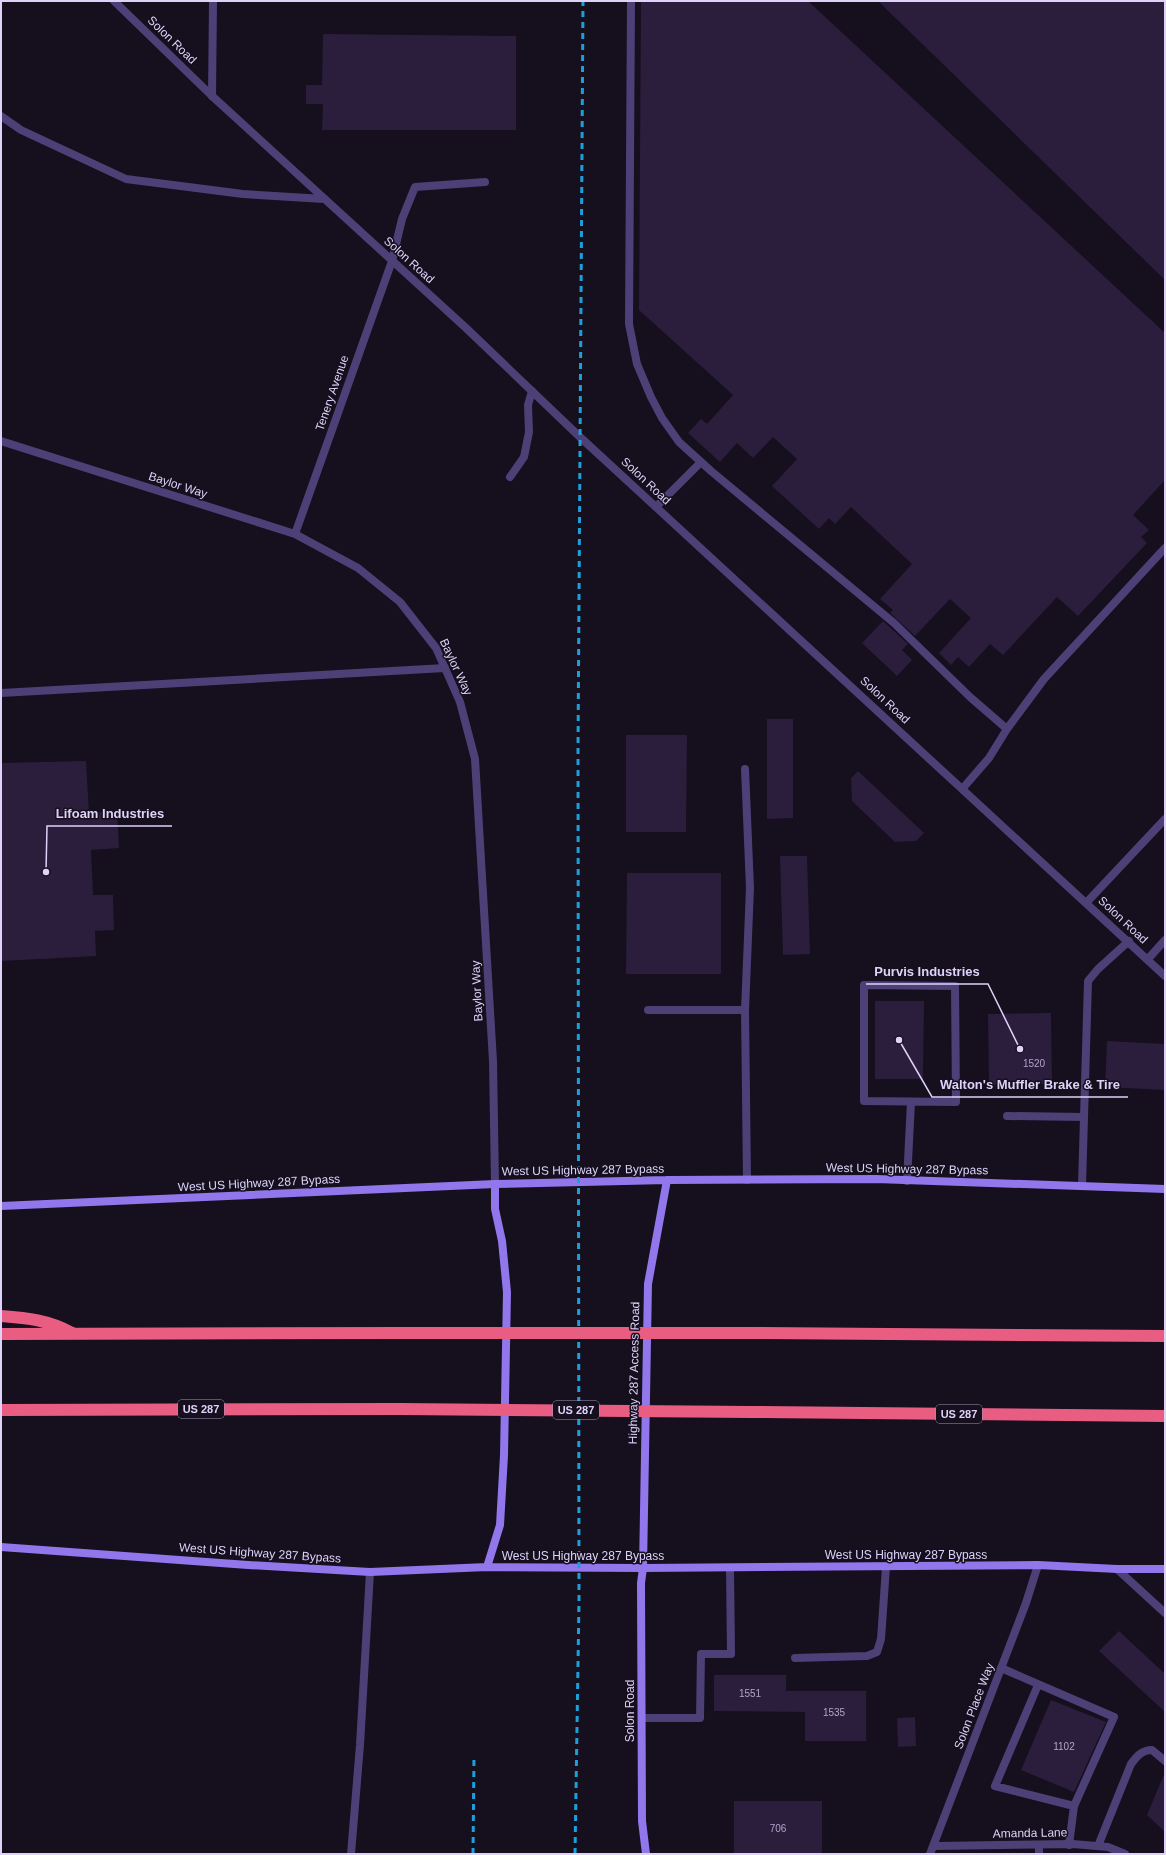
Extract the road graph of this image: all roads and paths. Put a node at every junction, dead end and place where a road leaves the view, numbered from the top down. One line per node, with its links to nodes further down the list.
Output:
1 (114, 1): 4 (street, Solon Road)
2 (213, 1): 4 (street)
3 (631, 1): 11 (street)
4 (212, 96): 7 (street, Solon Road)
5 (1, 116): 7 (street)
6 (485, 182): 8 (street, Tenery Avenue)
7 (324, 199): 8 (street, Solon Road)
8 (392, 261): 9 (street, Solon Road); 14 (street, Tenery Avenue)
9 (532, 391): 12 (street); 13 (street, Solon Road)
10 (1, 441): 14 (street, Baylor Way)
11 (701, 462): 13 (street); 18 (street)
12 (510, 477)
13 (656, 507): 20 (street, Solon Road)
14 (295, 534): 16 (street, Baylor Way)
15 (1165, 548): 18 (street)
16 (445, 668): 17 (street); 35 (street, Baylor Way)
17 (1, 693)
18 (1007, 729): 20 (street)
19 (745, 769): 28 (street)
20 (963, 788): 22 (street, Solon Road)
21 (1165, 819): 22 (street)
22 (1087, 902): 24 (street, Solon Road)
23 (1164, 940): 25 (street)
24 (1129, 941): 25 (street, Solon Road); 31 (street)
25 (1148, 959): 26 (street, Solon Road)
26 (1165, 976)
27 (648, 1010): 28 (street)
28 (745, 1010): 33 (street)
29 (911, 1102): 29 (street); 34 (street)
30 (1008, 1116): 31 (street)
31 (1084, 1117): 36 (street)
32 (666, 1180): 33 (main road, West US Highway 287 Bypass); 35 (main road, West US Highway 287 Bypass); 49 (main road, Highway 287 Access Road)
33 (747, 1180): 34 (main road, West US Highway 287 Bypass)
34 (907, 1181): 36 (main road, West US Highway 287 Bypass)
35 (495, 1184): 38 (main road, West US Highway 287 Bypass); 47 (main road)
36 (1082, 1186): 37 (main road, West US Highway 287 Bypass)
37 (1165, 1189)
38 (1, 1206)
39 (1, 1316): 41 (highway)
40 (1, 1334): 41 (highway)
41 (73, 1334): 42 (highway, bridge)
42 (1165, 1336)
43 (1, 1410): 44 (highway, US 287, bridge)
44 (1165, 1416)
45 (1, 1547): 53 (main road, West US Highway 287 Bypass)
46 (1038, 1565): 48 (main road, West US Highway 287 Bypass); 51 (main road, West US Highway 287 Bypass); 56 (street, Solon Place Way)
47 (487, 1567): 49 (main road, West US Highway 287 Bypass); 53 (main road, West US Highway 287 Bypass)
48 (886, 1567): 50 (main road, West US Highway 287 Bypass); 55 (street)
49 (643, 1568): 50 (main road, West US Highway 287 Bypass); 58 (main road, Solon Road)
50 (730, 1568): 58 (street)
51 (1117, 1569): 52 (main road, West US Highway 287 Bypass); 54 (street)
52 (1165, 1569)
53 (370, 1572): 65 (street)
54 (1165, 1613)
55 (794, 1658)
56 (1001, 1668): 57 (street); 63 (street, Solon Place Way)
57 (1038, 1685): 60 (street); 60 (street)
58 (642, 1718): 66 (main road, Solon Road)
59 (1165, 1761): 64 (street)
60 (1074, 1806): 62 (street)
61 (1039, 1845): 62 (street, Amanda Lane); 63 (street, Amanda Lane); 68 (street)
62 (1069, 1845): 64 (street, Amanda Lane)
63 (934, 1846): 67 (street, Solon Place Way)
64 (1098, 1846): 69 (street, Amanda Lane)
65 (351, 1854)
66 (646, 1854)
67 (930, 1854)
68 (1039, 1854)
69 (1125, 1854)

